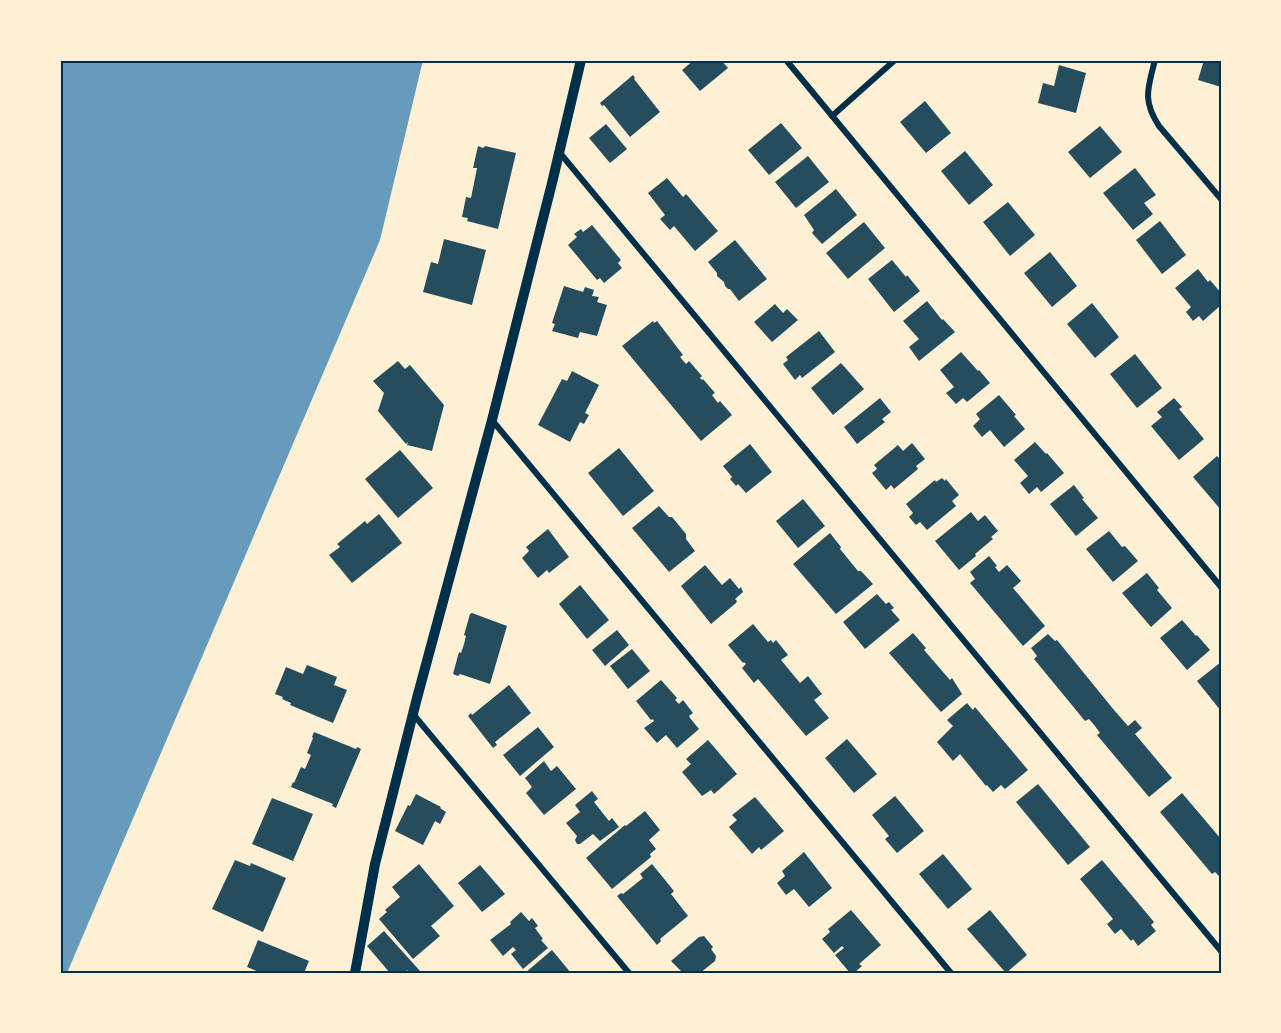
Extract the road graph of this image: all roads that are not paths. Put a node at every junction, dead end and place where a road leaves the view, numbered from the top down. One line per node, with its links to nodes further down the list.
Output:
1 (581, 60): 6 (street)
2 (786, 60): 5 (street)
3 (895, 60): 5 (street)
4 (1155, 60): 7 (street)
5 (832, 116): 9 (street)
6 (560, 153): 8 (street); 11 (street)
7 (1221, 200)
8 (492, 420): 10 (street); 14 (street)
9 (1221, 587)
10 (413, 714): 12 (street); 13 (street)
11 (1221, 951)
12 (355, 973)
13 (629, 973)
14 (951, 973)

